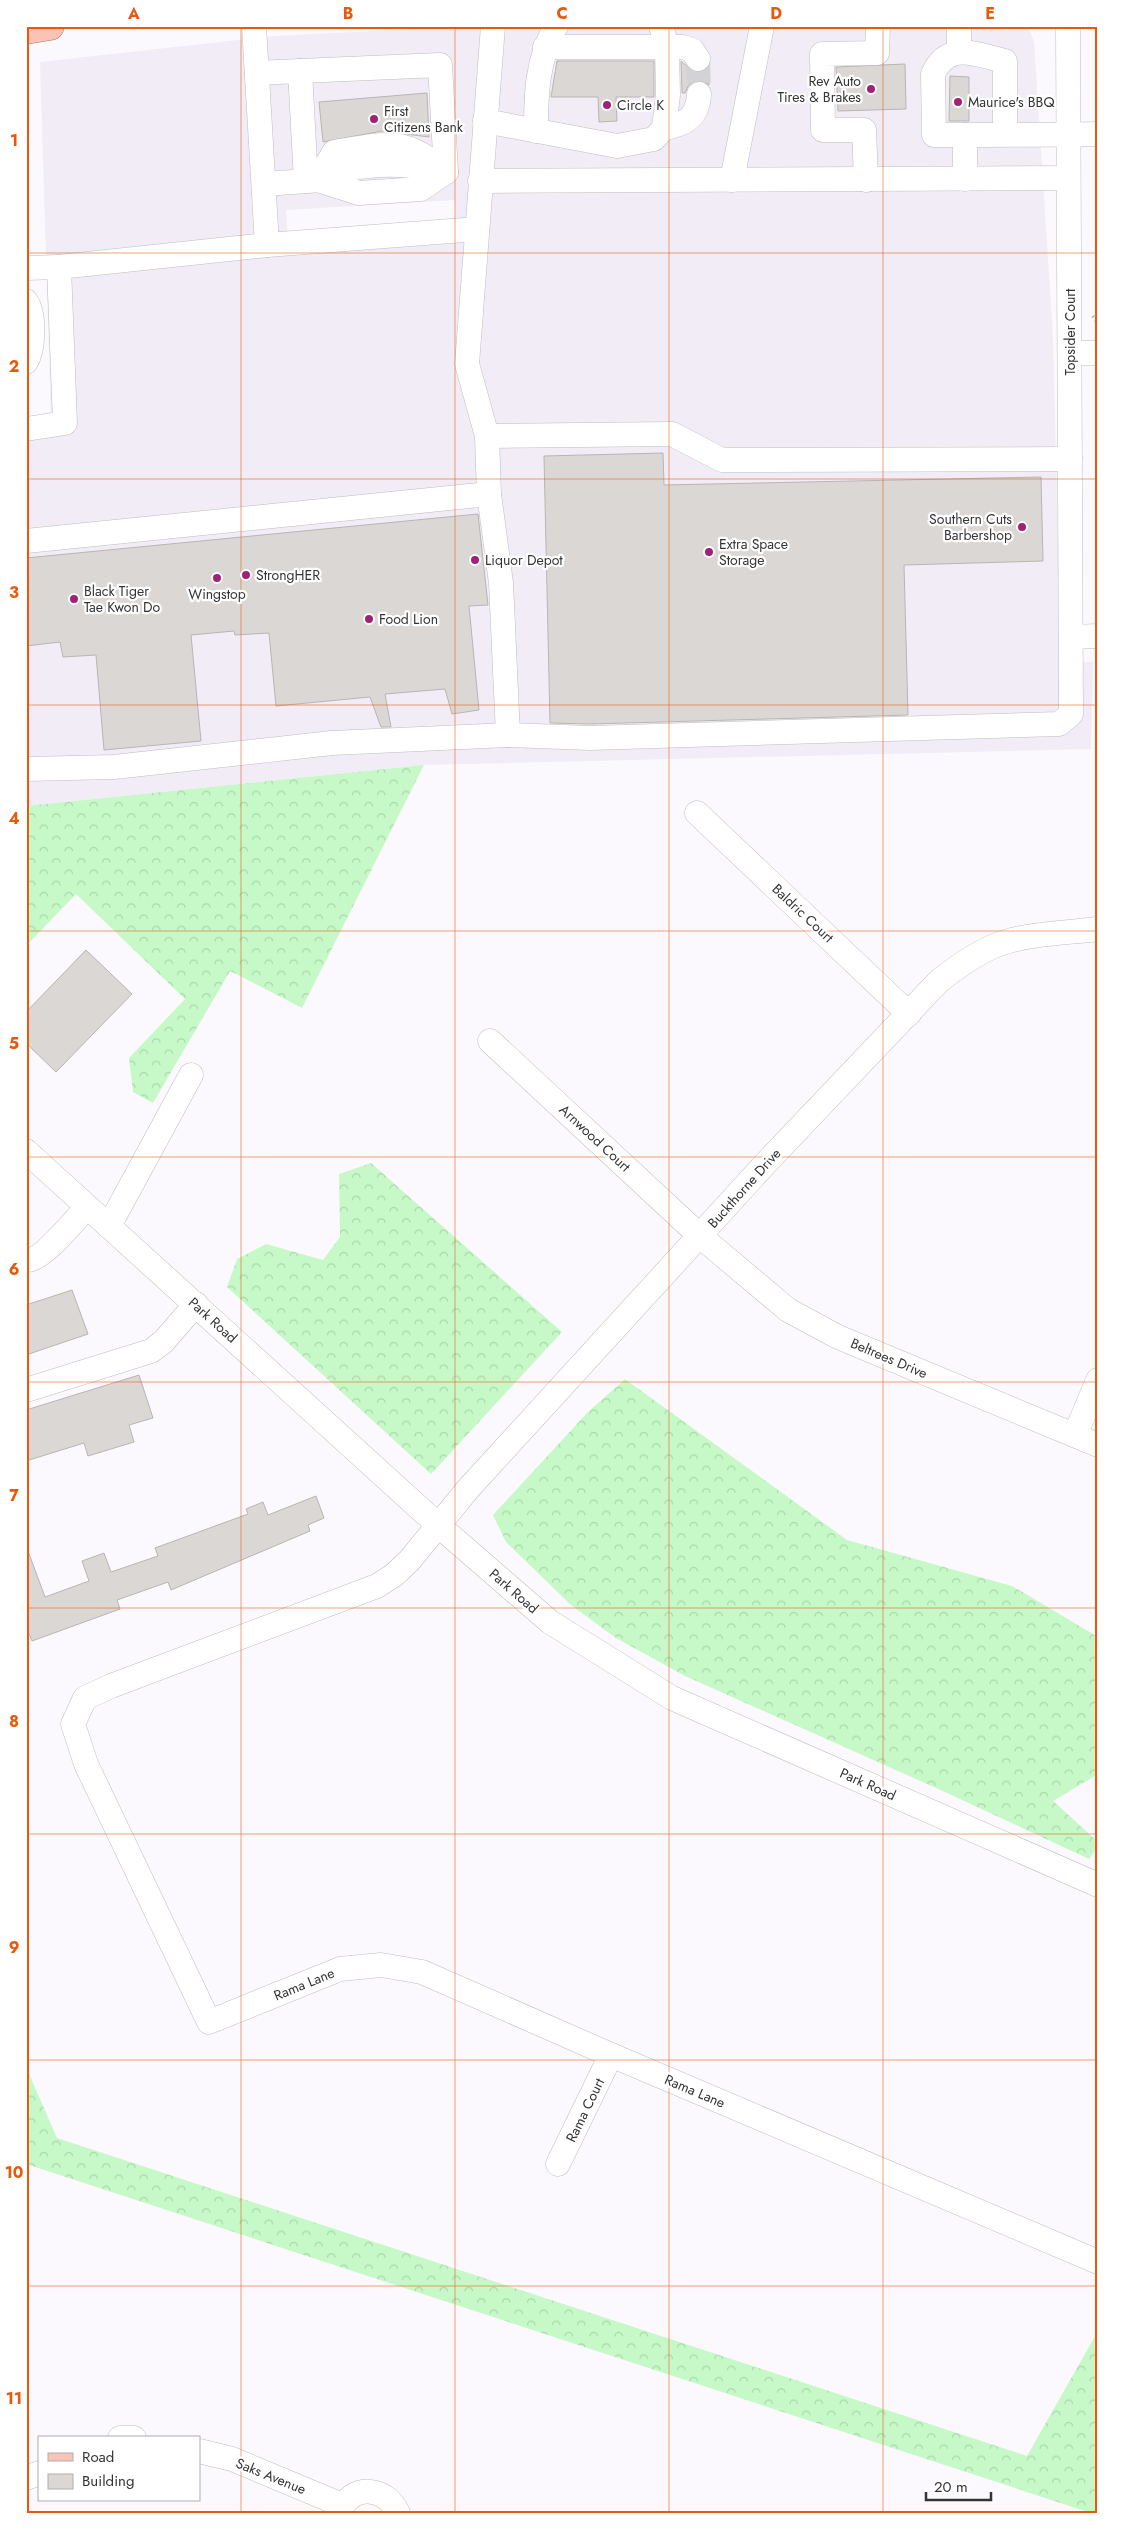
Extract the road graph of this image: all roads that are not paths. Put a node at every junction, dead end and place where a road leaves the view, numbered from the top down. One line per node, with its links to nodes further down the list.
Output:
1 (50, 26): 9 (main road)
2 (254, 26): 15 (street)
3 (493, 26): 17 (street)
4 (556, 26): 11 (street)
5 (762, 26): 32 (street)
6 (878, 26): 33 (street)
7 (959, 26): 12 (street)
8 (1068, 26): 23 (street, Topsider Court)
9 (26, 30)
10 (664, 37): 11 (street); 13 (street); 18 (street)
11 (545, 47): 19 (street)
12 (960, 51): 21 (street); 22 (street)
13 (698, 59)
14 (300, 71): 15 (street); 26 (street); 31 (street)
15 (257, 73): 35 (street)
16 (699, 94): 18 (street)
17 (486, 121): 19 (street); 28 (street)
18 (664, 128): 24 (street)
19 (536, 131): 24 (street)
20 (1098, 134): 23 (street)
21 (965, 135): 22 (street); 30 (street)
22 (1005, 135): 23 (street)
23 (1068, 135): 29 (street, Topsider Court)
24 (617, 146): 34 (street)
25 (410, 172): 26 (street)
26 (446, 172): 28 (street); 31 (street)
27 (387, 174): 31 (street)
28 (481, 176): 34 (street); 36 (street)
29 (1068, 178): 30 (street); 41 (street, Topsider Court)
30 (965, 179): 33 (street)
31 (312, 180): 35 (street)
32 (732, 180): 33 (street); 34 (street)
33 (866, 180)
34 (618, 181)
35 (264, 184): 37 (street)
36 (477, 229): 37 (street); 45 (street)
37 (267, 245): 38 (street)
38 (59, 267): 39 (street); 44 (street)
39 (26, 268)
40 (26, 301): 43 (street)
41 (1070, 353): 42 (street); 46 (street, Topsider Court)
42 (1098, 353)
43 (26, 362)
44 (26, 429)
45 (487, 436): 46 (street); 47 (street)
46 (1070, 459): 50 (street, Topsider Court)
47 (489, 494): 48 (street); 51 (street)
48 (26, 541)
49 (1098, 636): 50 (street)
50 (1071, 637): 51 (street, Topsider Court)
51 (508, 735): 52 (street)
52 (26, 769)
53 (697, 813): 55 (street, Baldric Court)
54 (1098, 929): 55 (street, Buckthorne Drive)
55 (909, 1014): 61 (street, Buckthorne Drive)
56 (490, 1041): 61 (street, Arnwood Court)
57 (191, 1075): 60 (street)
58 (26, 1152): 59 (street, Park Road)
59 (87, 1207): 60 (street, Park Road); 62 (street)
60 (109, 1226): 63 (street, Park Road)
61 (700, 1236): 66 (street, Beltrees Drive); 68 (street, Buckthorne Drive)
62 (26, 1260)
63 (196, 1304): 65 (street); 68 (street, Park Road)
64 (1098, 1380): 66 (street)
65 (26, 1390)
66 (1075, 1435): 67 (street, Beltrees Drive)
67 (1098, 1445)
68 (438, 1525): 69 (street, Park Road); 70 (street, Rama Lane)
69 (1098, 1885)
70 (611, 2055): 71 (street, Rama Court); 72 (street, Rama Lane)
71 (558, 2164)
72 (1098, 2262)
73 (200, 2451): 76 (street, Saks Avenue)
74 (38, 2473): 75 (street)
75 (26, 2478)
76 (341, 2509): 77 (street, Saks Avenue)
77 (398, 2513)

